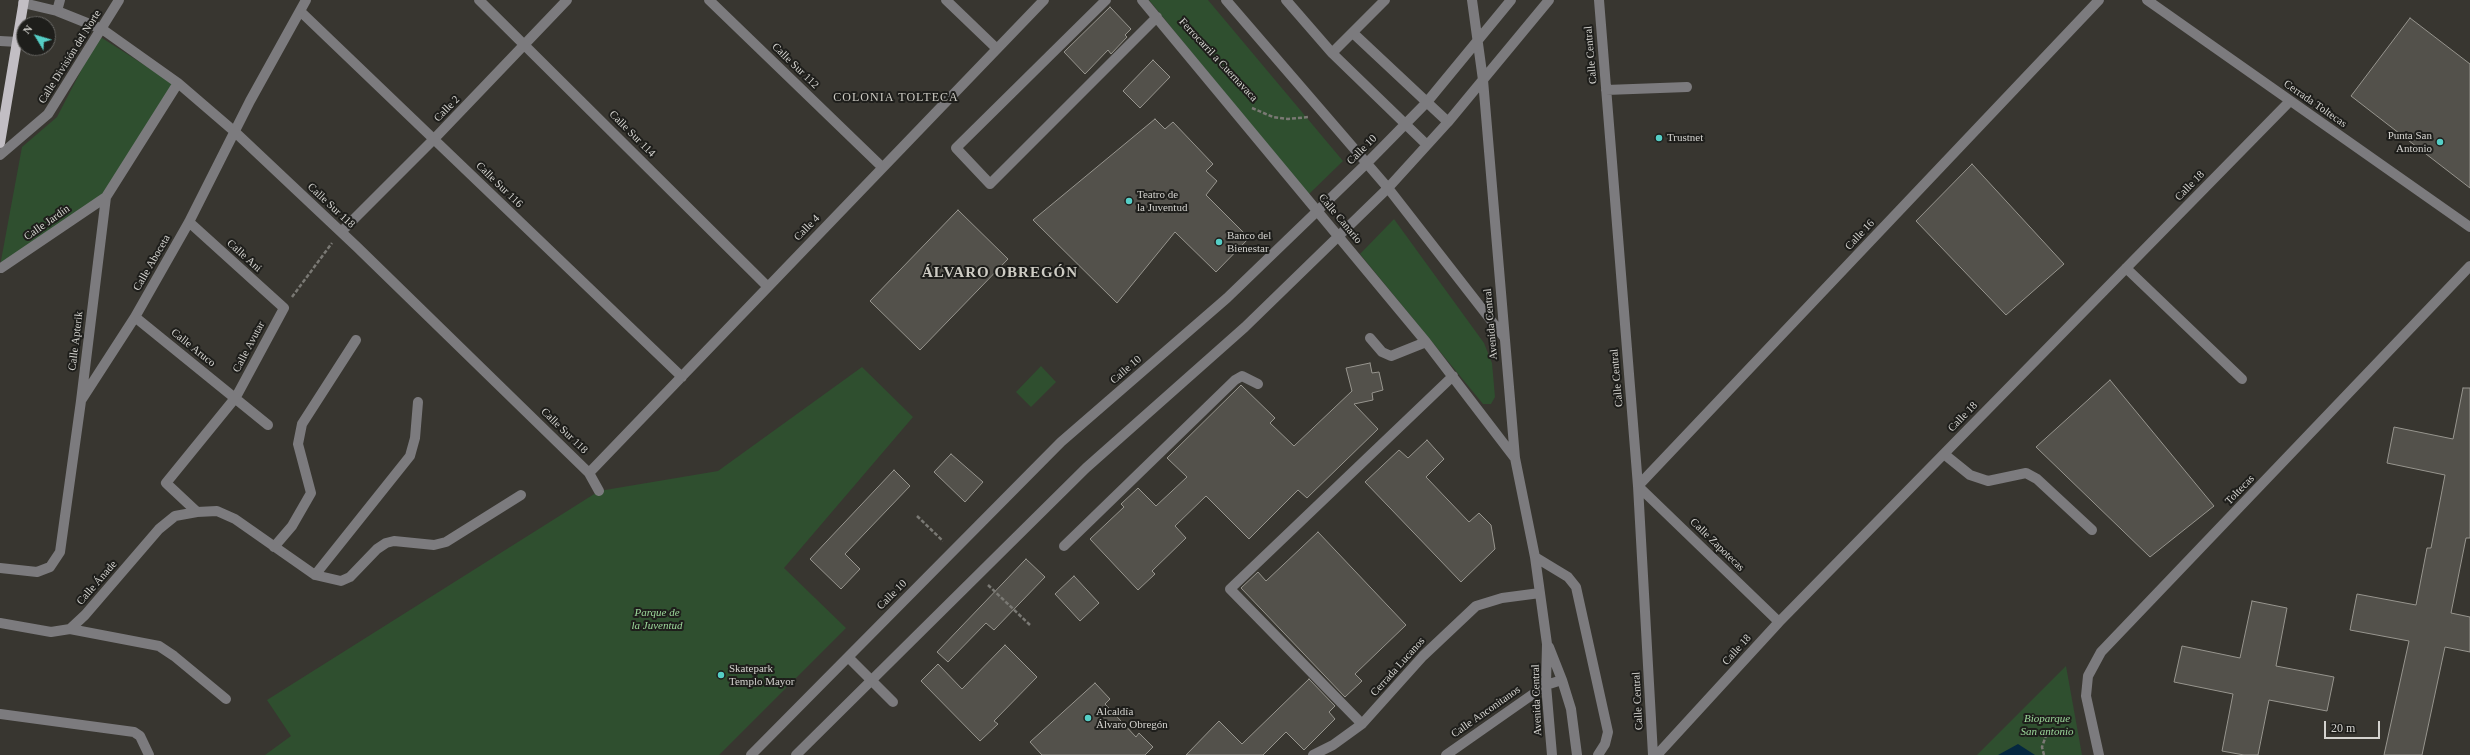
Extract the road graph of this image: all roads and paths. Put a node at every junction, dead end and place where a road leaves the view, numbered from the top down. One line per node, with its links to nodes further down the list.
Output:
1 (60, 0): 21 (street)
2 (119, 0): 25 (street, Calle División del Norte)
3 (306, 0): 22 (street, Calle Aboceta)
4 (479, 0): 30 (street, Calle Sur 114)
5 (567, 0): 30 (street, Calle 2)
6 (709, 0): 51 (street, Calle Sur 112)
7 (946, 0): 31 (street)
8 (1044, 0): 31 (street, Calle 4)
9 (1106, 0): 24 (street)
10 (1142, 0): 24 (street, Calle Canario)
11 (1226, 0): 41 (street)
12 (1286, 0): 33 (street)
13 (1385, 0): 26 (street)
14 (1472, 0): 28 (street, Avenida Central)
15 (1511, 0): 28 (street, Calle 10)
16 (1549, 0): 34 (street)
17 (2099, 0): 81 (street, Calle 16)
18 (2147, 0): 38 (street, Cerrada Toltecas)
19 (24, 1): 21 (street, Calle Sur 118); 23 (main road)
20 (1598, 2): 37 (street, Calle Central)
21 (57, 11): 25 (street, Calle Sur 118)
22 (300, 11): 45 (street, Calle Aboceta); 46 (street, Calle Sur 116)
23 (22, 16)
24 (1157, 18): 54 (street, Calle Canario)
25 (102, 29): 35 (street, Calle Sur 118); 49 (street, Calle División del Norte)
26 (1352, 33): 33 (street); 39 (street)
27 (0, 41): 29 (street)
28 (1477, 41): 34 (street, Avenida Central); 39 (street, Calle 10)
29 (16, 42)
30 (525, 44): 46 (street, Calle 2); 63 (street, Calle Sur 114)
31 (996, 48): 51 (street, Calle 4)
32 (16, 52): 42 (main road)
33 (1332, 53): 44 (street)
34 (1483, 80): 43 (street); 66 (street, Avenida Central)
35 (178, 83): 45 (street, Calle Sur 118); 53 (street, Calle Apterik)
36 (1687, 87): 37 (street)
37 (1606, 90): 81 (street, Calle Central)
38 (2290, 101): 56 (street, Cerrada Toltecas); 62 (street, Calle 18)
39 (1427, 102): 43 (street); 44 (street, Calle 10)
40 (1250, 108): 41 (path, Ferrocarril a Cuernavaca)
41 (1324, 113): 50 (street)
42 (2, 121): 47 (main road)
43 (1448, 122): 48 (street)
44 (1405, 124): 48 (street); 50 (street, Calle 10)
45 (235, 132): 55 (street, Calle Aboceta); 57 (street, Calle Sur 118)
46 (434, 140): 57 (street, Calle 2); 71 (street, Calle Sur 116)
47 (0, 143)
48 (1427, 145): 52 (street)
49 (0, 155)
50 (1367, 163): 52 (street); 54 (street, Calle 10)
51 (882, 167): 63 (street, Calle 4)
52 (1388, 188): 58 (street); 66 (street)
53 (106, 197): 61 (street, Calle Jardín); 75 (street, Calle Apterik)
54 (1318, 211): 58 (street, Calle Canario); 100 (street, Calle 10)
55 (189, 222): 64 (street, Calle Ani); 65 (street, Calle Aboceta)
56 (2470, 227)
57 (341, 232): 80 (street, Calle Sur 118)
58 (1339, 236): 69 (street, Calle Canario); 101 (street)
59 (332, 244): 64 (path)
60 (2470, 266): 120 (street, Toltecas)
61 (1, 268)
62 (2126, 268): 72 (street); 78 (street, Calle 18)
63 (768, 287): 71 (street, Calle 4)
64 (284, 308): 74 (street, Calle Avutar)
65 (135, 317): 74 (street, Calle Aruco); 75 (street, Calle Aboceta)
66 (1504, 336): 79 (street, Avenida Central)
67 (1370, 338): 69 (street)
68 (356, 340): 89 (street)
69 (1426, 342): 70 (street, Calle Canario)
70 (1453, 376): 79 (street, Calle Canario); 107 (street)
71 (682, 377): 80 (street, Calle 4)
72 (2242, 380)
73 (1258, 384): 88 (street)
74 (236, 397): 77 (street, Calle Aruco); 84 (street)
75 (81, 401): 91 (street, Calle Apterik)
76 (418, 402): 92 (street)
77 (268, 425)
78 (1944, 454): 87 (street); 95 (street, Calle 18)
79 (1515, 458): 90 (street, Avenida Central)
80 (589, 473): 82 (street, Calle Sur 118)
81 (1638, 486): 95 (street, Calle Zapotecas); 117 (street, Calle Central)
82 (599, 491)
83 (521, 495): 92 (street)
84 (197, 512): 89 (street, Calle Ánade); 98 (street, Calle Ánade)
85 (917, 516): 86 (path)
86 (928, 527)
87 (2092, 530)
88 (1064, 546)
89 (274, 547): 92 (street, Calle Ánade)
90 (1535, 557): 93 (street, Avenida Central); 116 (street)
91 (0, 568)
92 (315, 575)
93 (1540, 593): 99 (street, Avenida Central); 107 (street, Cerrada Lucanos)
94 (1015, 612): 97 (path)
95 (1779, 622): 118 (street, Calle 18)
96 (0, 623): 98 (street)
97 (1031, 626)
98 (70, 629): 104 (street)
99 (1547, 644): 102 (street, Avenida Central); 103 (street, Avenida Central)
100 (848, 657): 101 (street); 110 (street, Calle 10)
101 (872, 679): 105 (street); 111 (street)
102 (1562, 680): 103 (street, Calle Anconitanos); 115 (street, Avenida Central)
103 (1546, 685): 113 (street, Calle Anconitanos); 114 (street, Avenida Central)
104 (226, 699)
105 (893, 702)
106 (0, 714): 109 (street)
107 (1362, 724): 112 (street, Cerrada Lucanos)
108 (2049, 727): 119 (path)
109 (149, 755)
110 (751, 755)
111 (796, 755)
112 (1313, 755)
113 (1446, 755)
114 (1552, 755)
115 (1577, 755)
116 (1598, 755)
117 (1653, 755)
118 (1657, 755)
119 (2044, 755)
120 (2099, 755)

